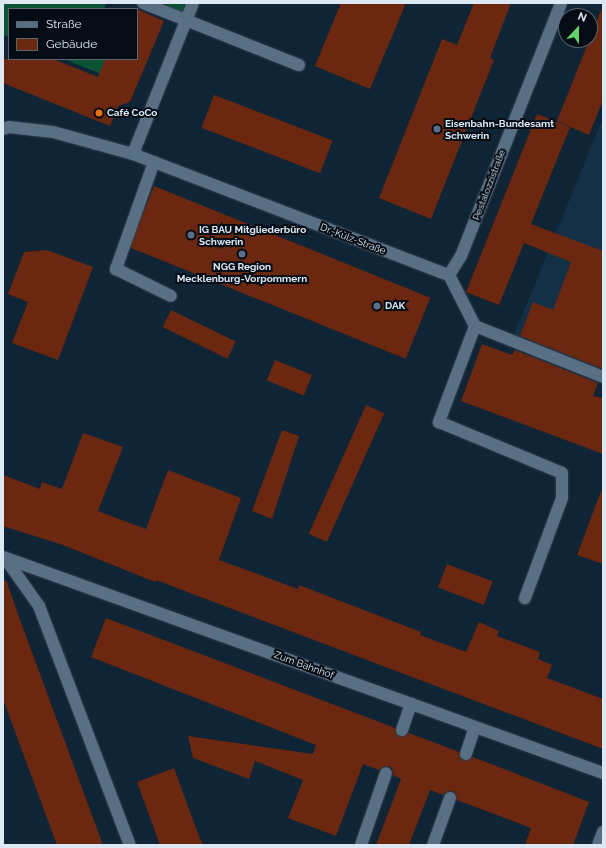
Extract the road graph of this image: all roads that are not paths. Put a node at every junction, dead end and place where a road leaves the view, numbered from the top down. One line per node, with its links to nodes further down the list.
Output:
1 (143, 3): 4 (street)
2 (193, 3): 4 (street)
3 (561, 3): 9 (street, Pestalozzistraße)
4 (186, 22): 5 (street); 7 (street)
5 (299, 65)
6 (3, 129): 7 (street, Dr.-Külz-Straße)
7 (133, 154): 8 (street, Dr.-Külz-Straße)
8 (154, 162): 9 (street, Dr.-Külz-Straße); 10 (street)
9 (449, 275): 11 (street)
10 (171, 296)
11 (475, 326): 12 (street); 14 (street)
12 (603, 377)
13 (4, 557): 15 (street, Zum Bahnhof); 23 (street)
14 (525, 598)
15 (411, 704): 16 (street, Zum Bahnhof); 17 (street)
16 (475, 727): 18 (street); 20 (street, Zum Bahnhof)
17 (402, 730)
18 (466, 754)
19 (386, 773): 24 (street)
20 (603, 773)
21 (450, 798): 25 (street)
22 (603, 832): 26 (street)
23 (130, 845)
24 (361, 845)
25 (433, 845)
26 (598, 845)

